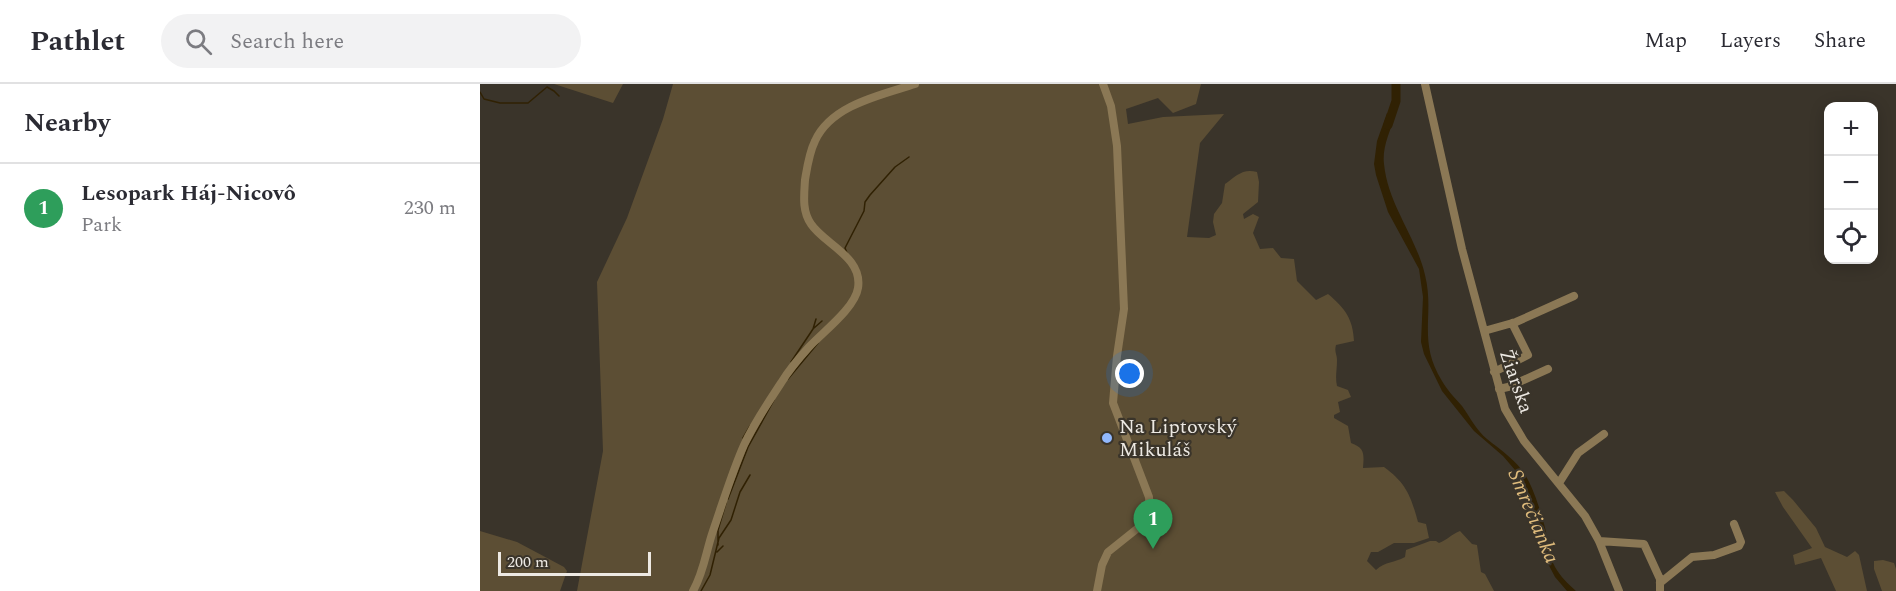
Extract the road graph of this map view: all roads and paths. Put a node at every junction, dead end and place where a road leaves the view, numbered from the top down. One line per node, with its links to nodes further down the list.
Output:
1 (915, 84): 15 (street)
2 (1103, 84): 16 (street)
3 (1425, 84): 6 (street, Žiarska)
4 (1574, 296): 5 (street)
5 (1512, 324): 6 (street); 8 (street)
6 (1484, 331): 8 (street, Žiarska)
7 (1548, 369): 9 (street)
8 (1494, 372): 9 (street, Žiarska)
9 (1499, 389): 11 (street, Žiarska)
10 (1604, 434): 11 (street)
11 (1559, 483): 13 (street, Žiarska)
12 (1734, 524): 14 (street)
13 (1599, 541): 14 (street); 17 (street, Žiarska)
14 (1660, 587)
15 (693, 591)
16 (1097, 591)
17 (1619, 591)

